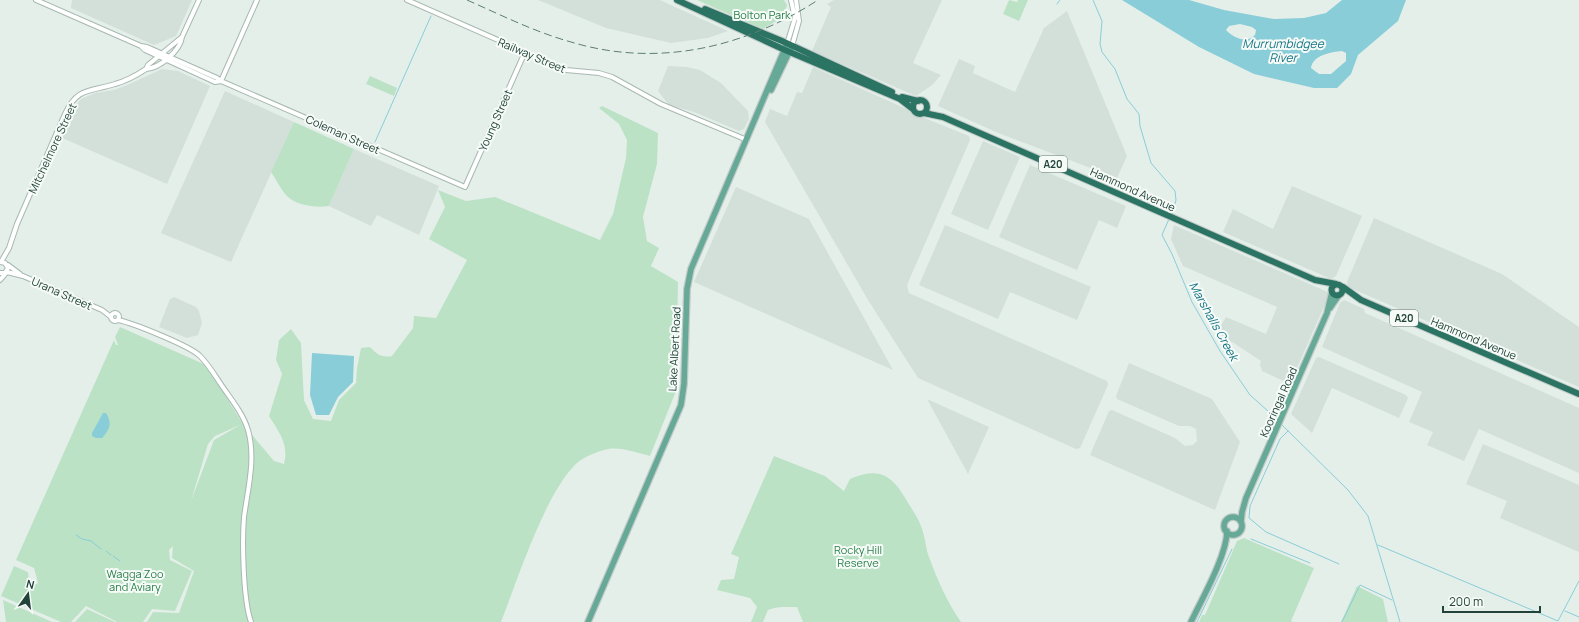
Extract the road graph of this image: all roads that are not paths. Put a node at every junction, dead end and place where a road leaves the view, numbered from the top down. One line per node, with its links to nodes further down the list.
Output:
1 (36, 0): 12 (street, Coleman Street)
2 (199, 0): 9 (street)
3 (257, 0): 15 (street)
4 (407, 0): 11 (street, Railway Street)
5 (677, 0): 10 (highway, A20)
6 (683, 0): 10 (highway, A20)
7 (791, 0): 10 (street)
8 (796, 0): 10 (street)
9 (182, 37): 12 (street, Mitchelmore Street); 13 (street)
10 (788, 48): 16 (highway, A20); 18 (highway, A20); 21 (main road, Lake Albert Road)
11 (525, 52): 21 (street, Railway Street); 22 (street, Young Street)
12 (161, 55): 13 (street, Coleman Street); 14 (street, Mitchelmore Street)
13 (167, 58): 14 (street, Mitchelmore Street); 15 (street, Coleman Street)
14 (146, 69): 23 (street, Mitchelmore Street)
15 (221, 81): 22 (street, Coleman Street)
16 (918, 101): 17 (highway, A20); 18 (highway)
17 (927, 106): 19 (highway); 20 (highway, Hammond Avenue / A20)
18 (914, 109): 19 (highway, A20)
19 (924, 113): 20 (highway, Hammond Avenue / A20)
20 (943, 117): 30 (highway, Hammond Avenue / A20)
21 (747, 140): 47 (main road, Lake Albert Road)
22 (465, 187)
23 (8, 248): 24 (street, Mitchelmore Street); 25 (street, Mitchelmore Street)
24 (0, 262): 25 (street, Urana Street)
25 (8, 265): 26 (street, Mitchelmore Street); 28 (street, Urana Street)
26 (6, 272): 27 (street, Urana Street); 28 (street, Urana Street); 29 (street)
27 (0, 273)
28 (23, 276): 37 (street, Urana Street)
29 (0, 280)
30 (1315, 280): 31 (highway, Hammond Avenue / A20); 33 (highway, Hammond Avenue / A20)
31 (1336, 284): 32 (highway, A20); 33 (highway)
32 (1343, 287): 34 (highway); 35 (highway, Hammond Avenue / A20)
33 (1332, 291): 34 (highway, A20); 36 (main road, Kooringal Road)
34 (1340, 295): 35 (highway, Hammond Avenue / A20); 36 (main road, Kooringal Road)
35 (1361, 300): 39 (highway, Hammond Avenue / A20)
36 (1327, 313): 40 (main road, Kooringal Road)
37 (112, 315): 38 (street); 38 (street)
38 (118, 317): 46 (street)
39 (1579, 394)
40 (1246, 498): 41 (main road, Kooringal Road); 42 (main road, Kooringal Road)
41 (1231, 518): 42 (main road); 43 (main road)
42 (1241, 522): 44 (main road)
43 (1226, 531): 44 (main road); 45 (main road)
44 (1236, 534): 45 (main road)
45 (1218, 561): 48 (main road)
46 (251, 622)
47 (588, 622)
48 (1191, 622)

